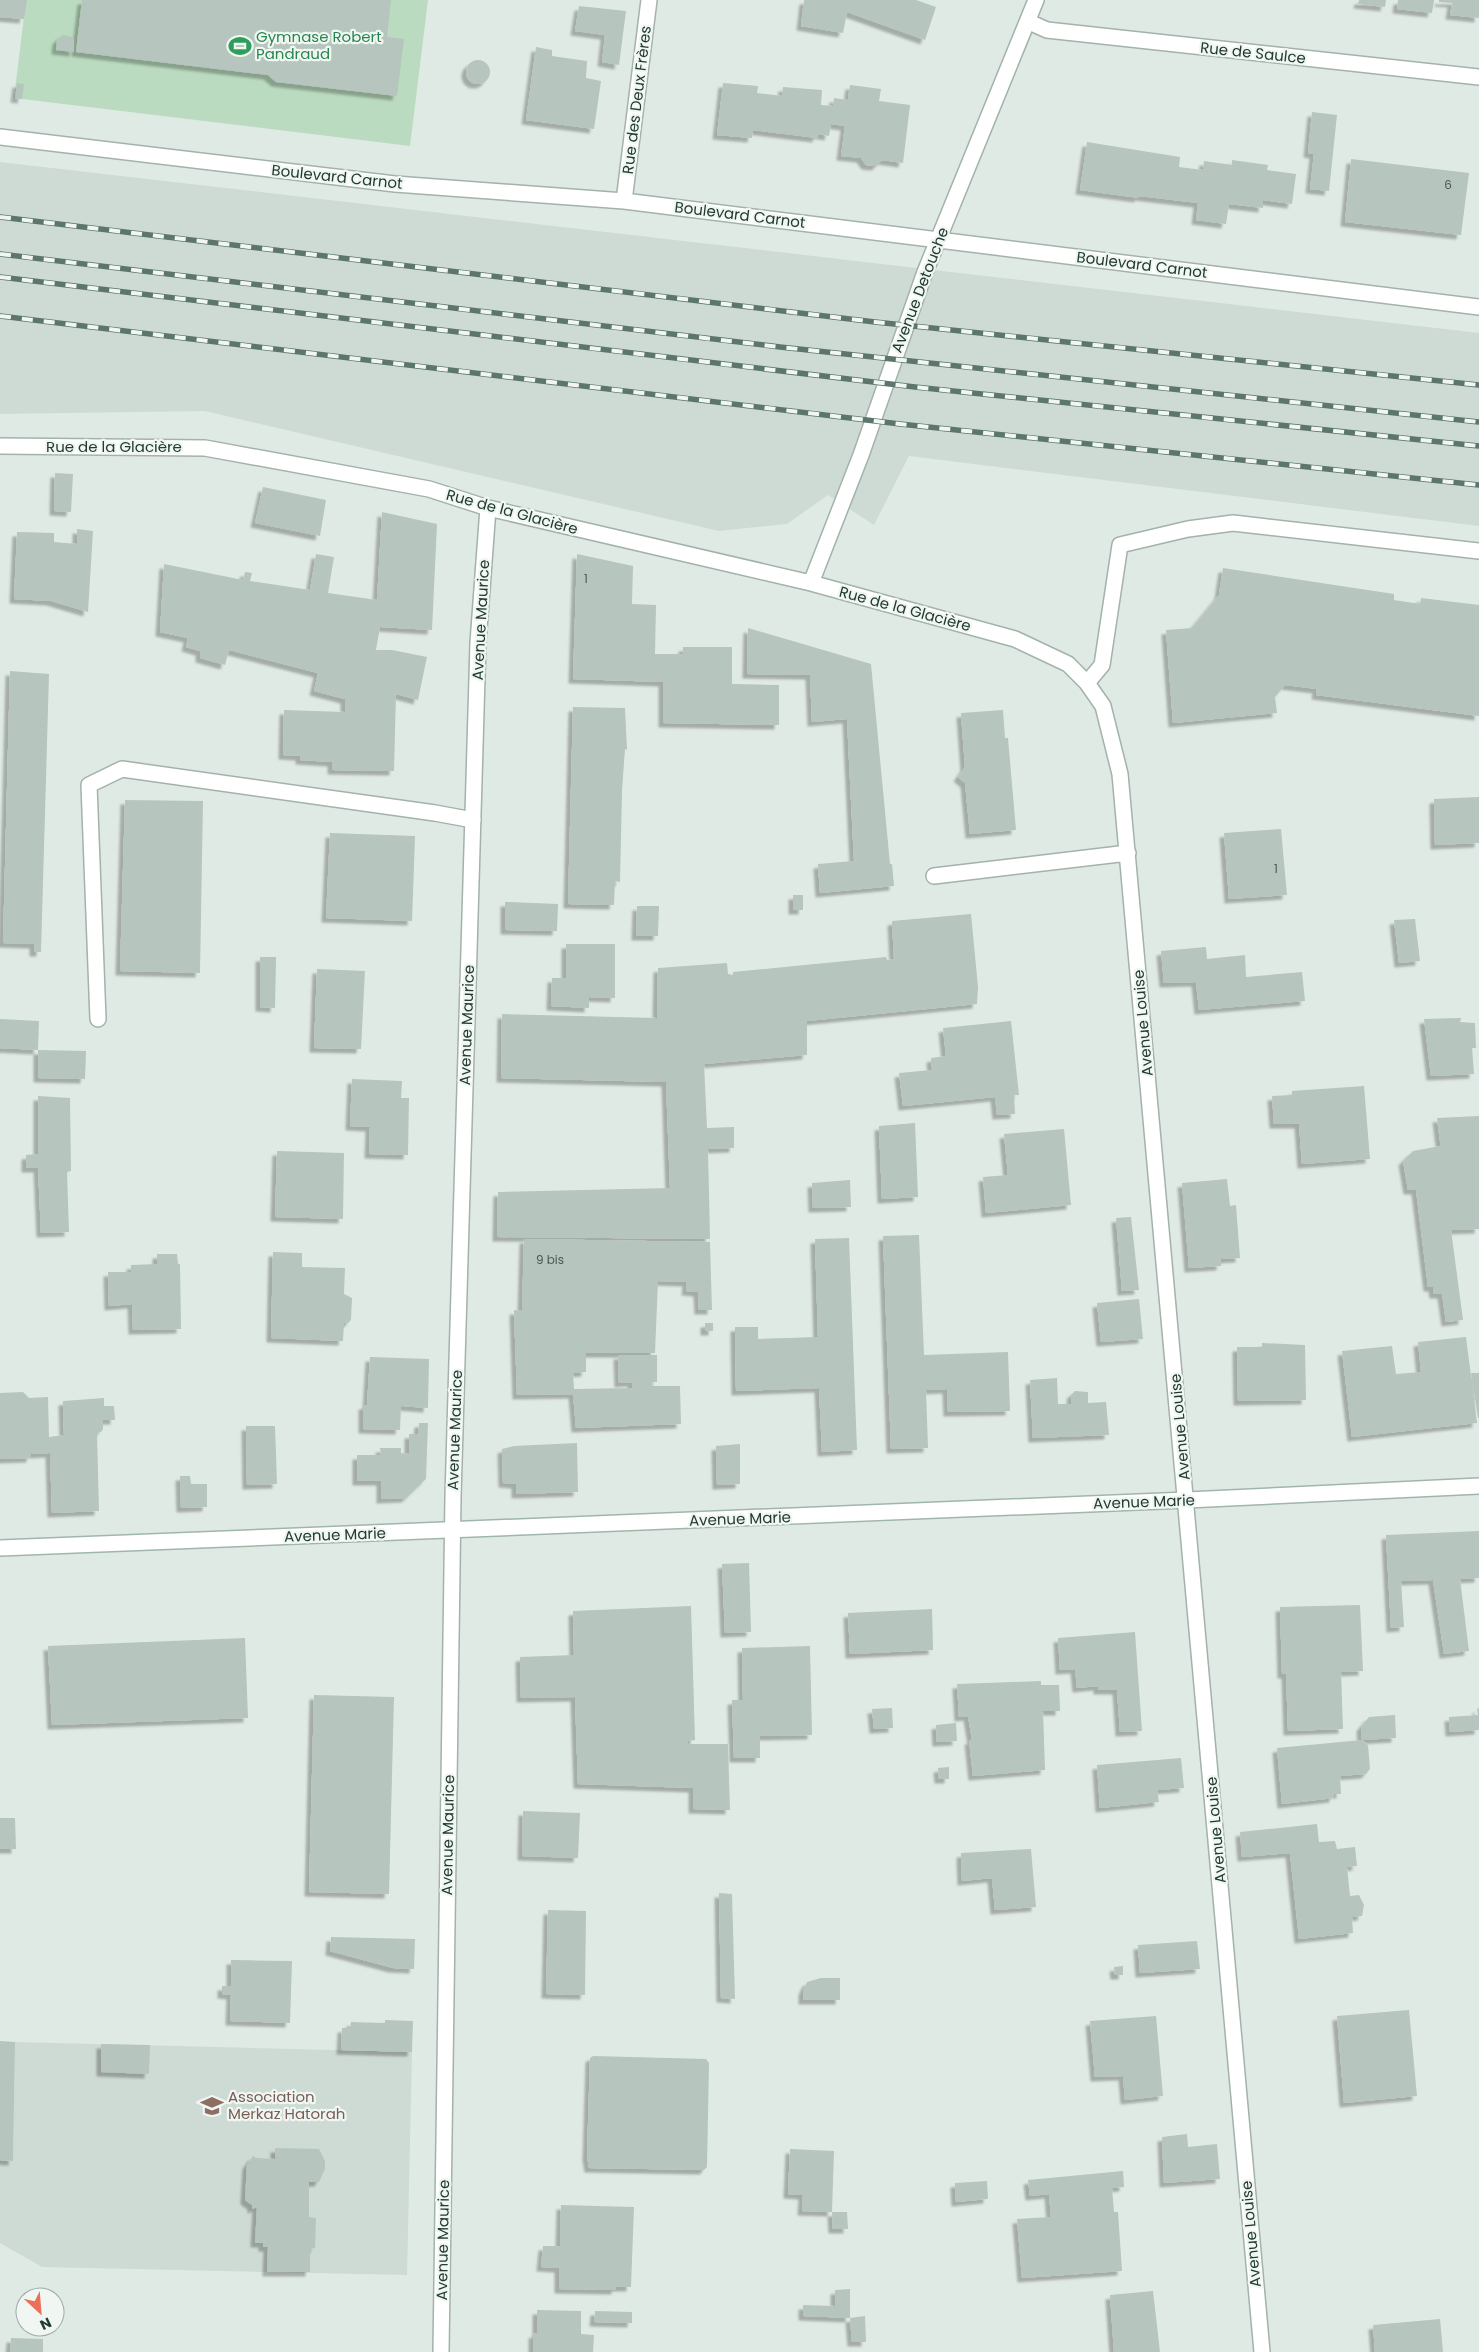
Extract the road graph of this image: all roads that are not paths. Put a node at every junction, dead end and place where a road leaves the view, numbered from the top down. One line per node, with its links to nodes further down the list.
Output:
1 (649, 0): 6 (street, Rue des Deux Frères)
2 (1036, 0): 3 (street, Avenue Detouche)
3 (1029, 22): 4 (street, Rue de Saulce); 7 (street, Avenue Detouche)
4 (1479, 77)
5 (0, 137): 6 (street, Boulevard Carnot)
6 (624, 201): 7 (street, Boulevard Carnot)
7 (939, 239): 8 (street, Boulevard Carnot); 12 (street, Avenue Detouche)
8 (1479, 307)
9 (0, 446): 10 (street, Rue de la Glacière)
10 (488, 508): 12 (street, Rue de la Glacière); 15 (street, Avenue Maurice)
11 (1479, 551): 14 (street)
12 (811, 583): 13 (street, Rue de la Glacière)
13 (1015, 639): 14 (street, Avenue Louise)
14 (1087, 683): 16 (street, Avenue Louise)
15 (473, 820): 18 (street); 21 (street, Avenue Maurice)
16 (1128, 854): 17 (street); 20 (street, Avenue Louise)
17 (934, 876)
18 (98, 1019)
19 (1479, 1486): 20 (street, Avenue Marie)
20 (1187, 1500): 21 (street, Avenue Marie); 24 (street, Avenue Louise)
21 (452, 1530): 22 (street, Avenue Marie); 23 (street, Avenue Maurice)
22 (0, 1548)
23 (442, 2352)
24 (1262, 2352)

